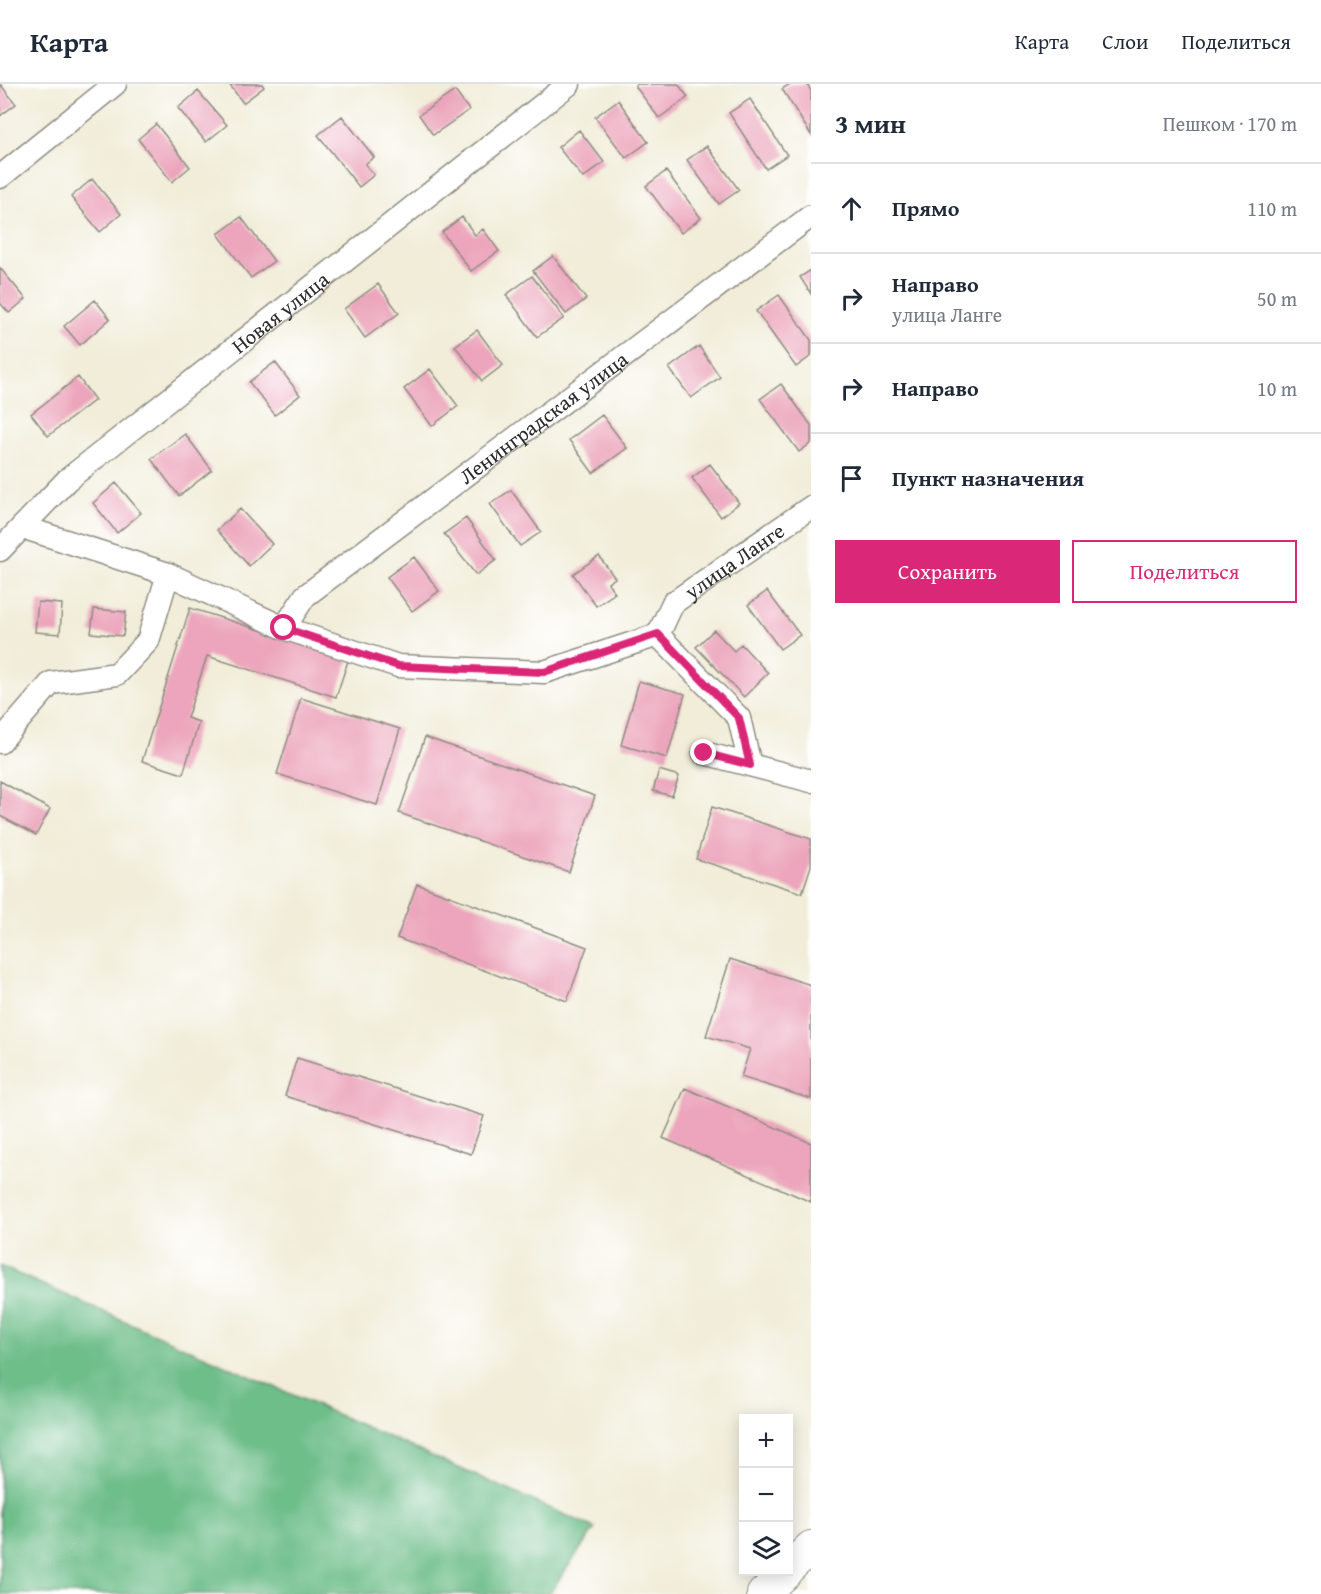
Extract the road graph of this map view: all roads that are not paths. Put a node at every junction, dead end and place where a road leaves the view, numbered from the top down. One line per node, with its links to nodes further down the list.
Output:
1 (115, 84): 3 (street)
2 (569, 84): 6 (street, Новая улица)
3 (0, 177)
4 (811, 216): 9 (street, Ленинградская улица)
5 (811, 507): 10 (street, улица Ланге)
6 (22, 527): 7 (street, Новая улица); 8 (street)
7 (0, 550)
8 (168, 574): 9 (street); 11 (street)
9 (284, 628): 10 (street)
10 (658, 634): 13 (street)
11 (0, 742)
12 (704, 753): 13 (street)
13 (750, 765): 14 (street)
14 (811, 781)
15 (811, 1547): 16 (main road)
16 (793, 1564)
17 (781, 1576): 18 (main road)
18 (764, 1594)

